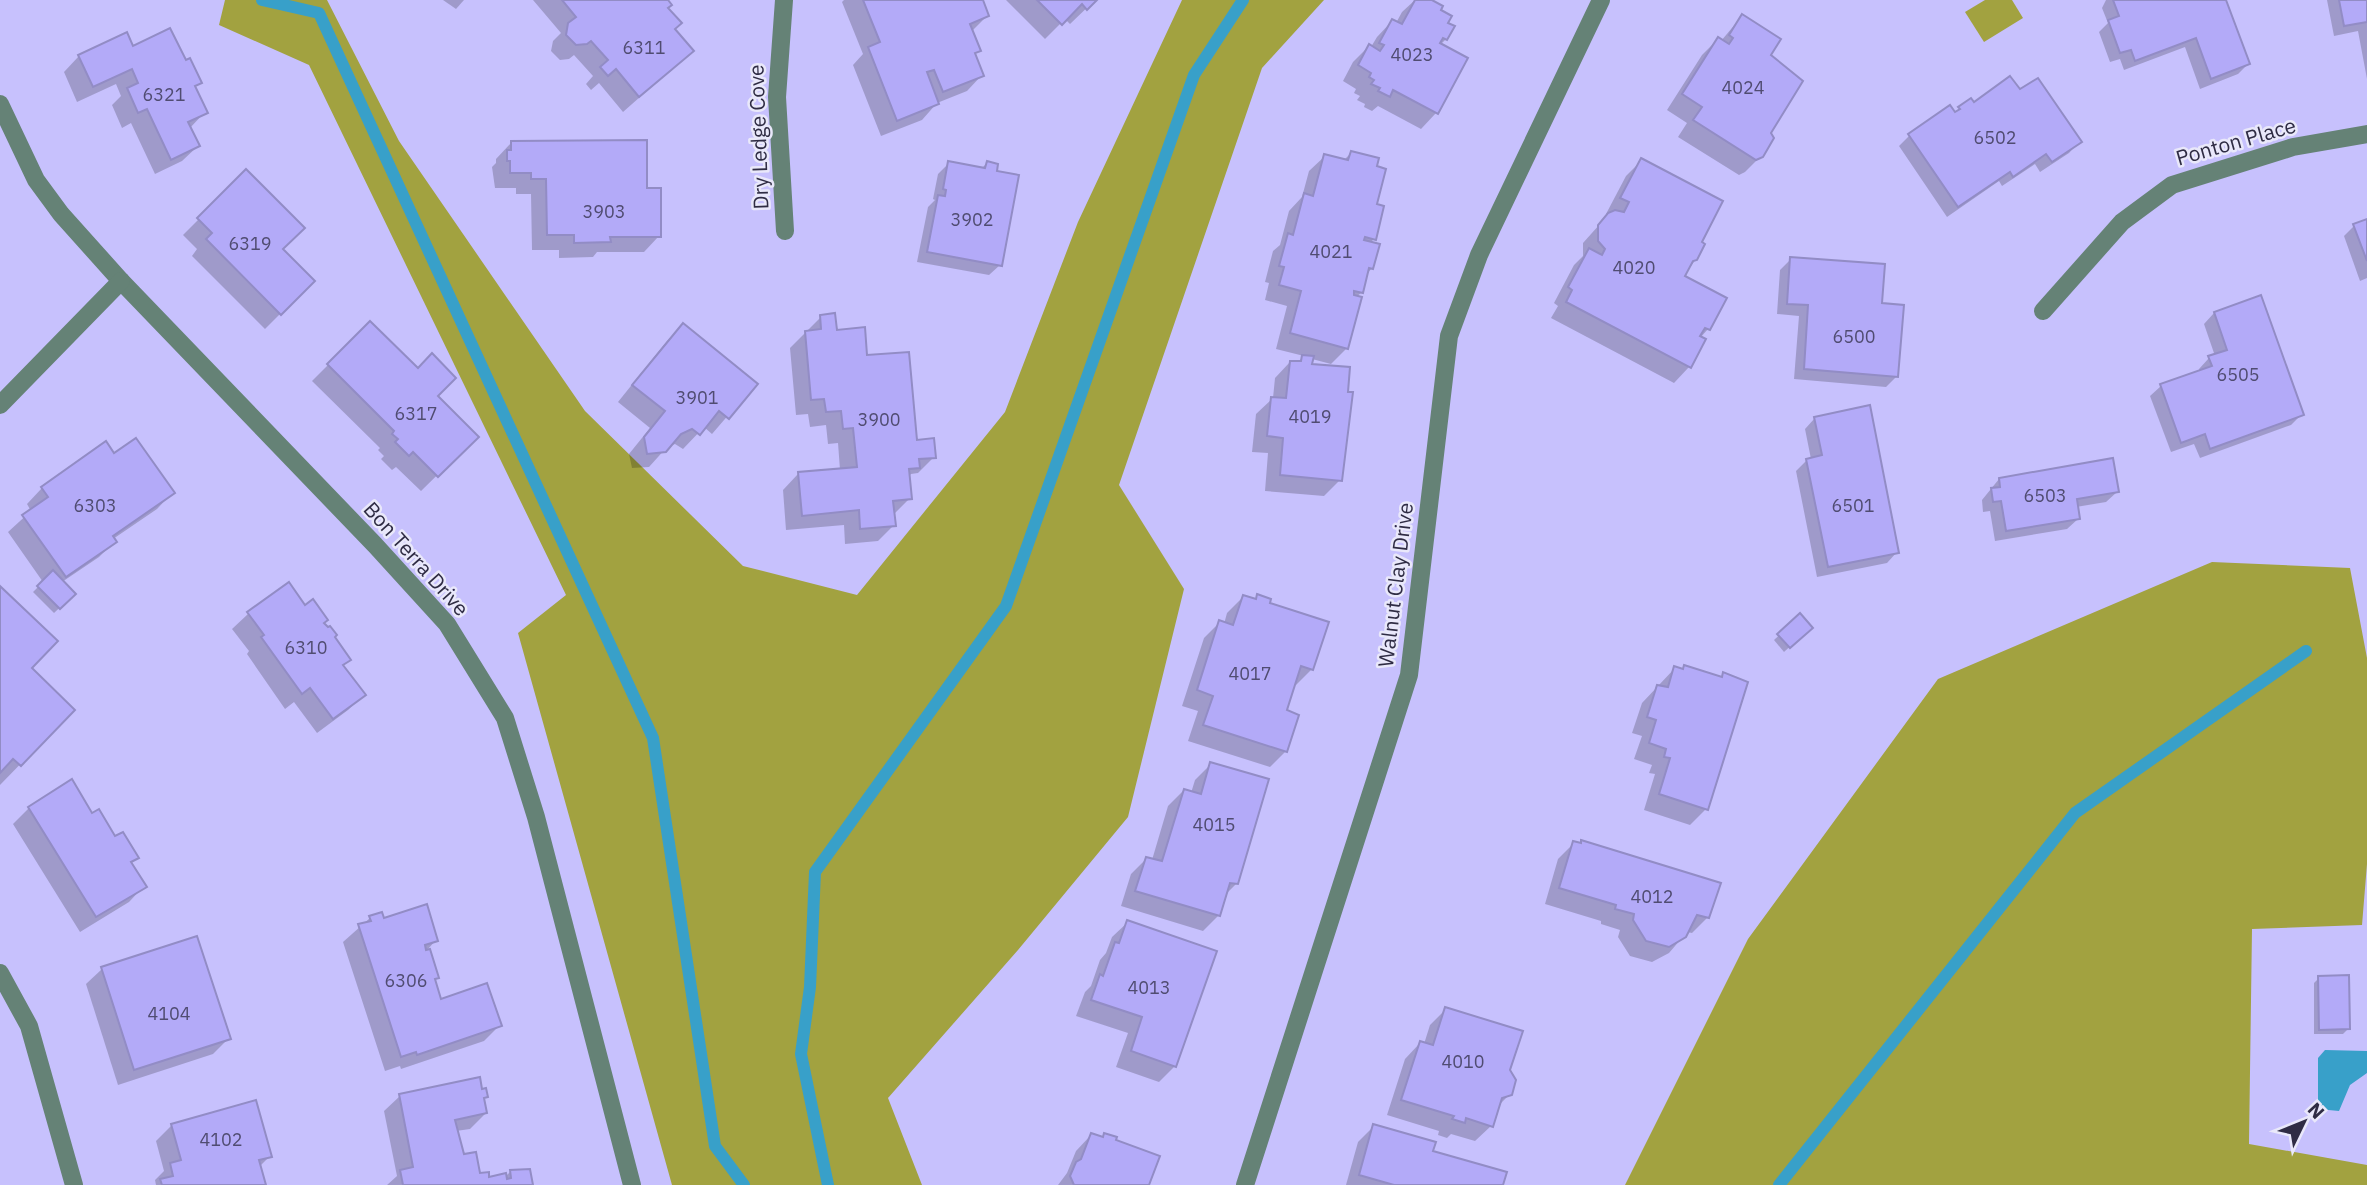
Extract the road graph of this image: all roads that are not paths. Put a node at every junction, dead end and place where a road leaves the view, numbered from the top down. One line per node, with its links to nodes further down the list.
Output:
1 (783, 0): 5 (street, Dry Ledge Cove)
2 (1601, 0): 12 (street, Walnut Clay Drive)
3 (0, 104): 6 (street, Bon Terra Drive)
4 (2367, 134): 7 (street, Ponton Place)
5 (785, 232)
6 (121, 281): 8 (street); 11 (street, Bon Terra Drive)
7 (2043, 311)
8 (0, 405)
9 (0, 973): 10 (street)
10 (74, 1185)
11 (632, 1185)
12 (1245, 1185)

